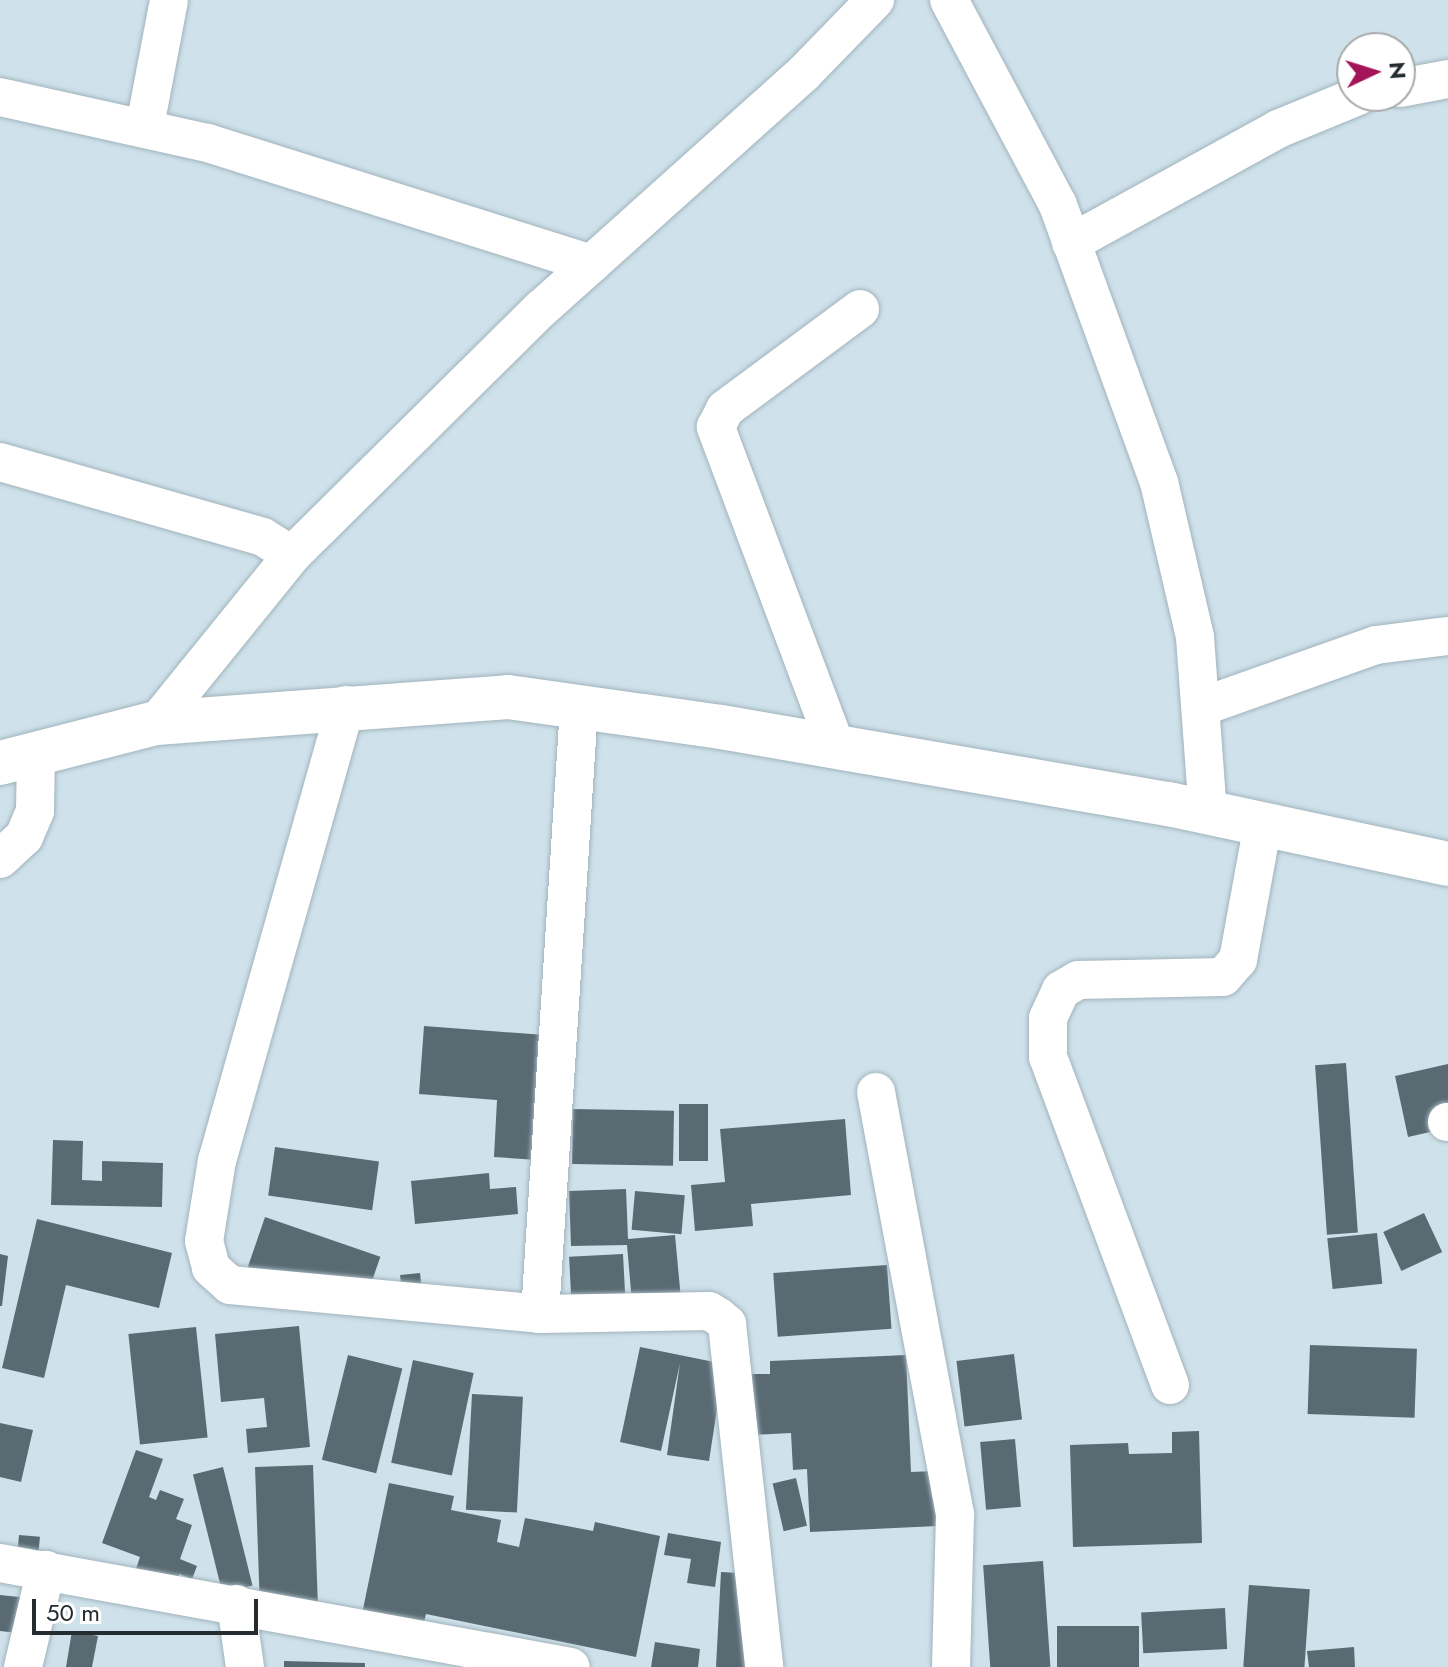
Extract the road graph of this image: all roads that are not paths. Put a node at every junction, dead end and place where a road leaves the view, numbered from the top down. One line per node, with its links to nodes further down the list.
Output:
1 (169, 0): 8 (street)
2 (875, 0): 10 (street)
3 (949, 0): 9 (street)
4 (1448, 79): 5 (street)
5 (1416, 85)
6 (0, 97): 8 (street)
7 (1336, 105): 9 (street)
8 (145, 126): 10 (street)
9 (1071, 243): 17 (street)
10 (591, 264): 13 (street)
11 (860, 309): 19 (street)
12 (0, 462): 13 (street)
13 (292, 555): 18 (street)
14 (1448, 636): 17 (street)
15 (346, 705): 16 (main road); 18 (main road); 26 (street)
16 (579, 707): 19 (main road); 26 (street)
17 (1201, 707): 21 (street)
18 (156, 723): 20 (main road)
19 (836, 747): 21 (main road)
20 (18, 759): 23 (street)
21 (1208, 812): 22 (main road)
22 (1263, 824): 24 (main road); 27 (street)
23 (0, 859)
24 (1448, 864)
25 (876, 1092): 35 (street)
26 (540, 1314): 34 (street)
27 (1170, 1385)
28 (0, 1563): 29 (street)
29 (46, 1570): 30 (street); 32 (street)
30 (236, 1604): 31 (street); 33 (street)
31 (551, 1665)
32 (23, 1667)
33 (245, 1667)
34 (764, 1667)
35 (951, 1667)

